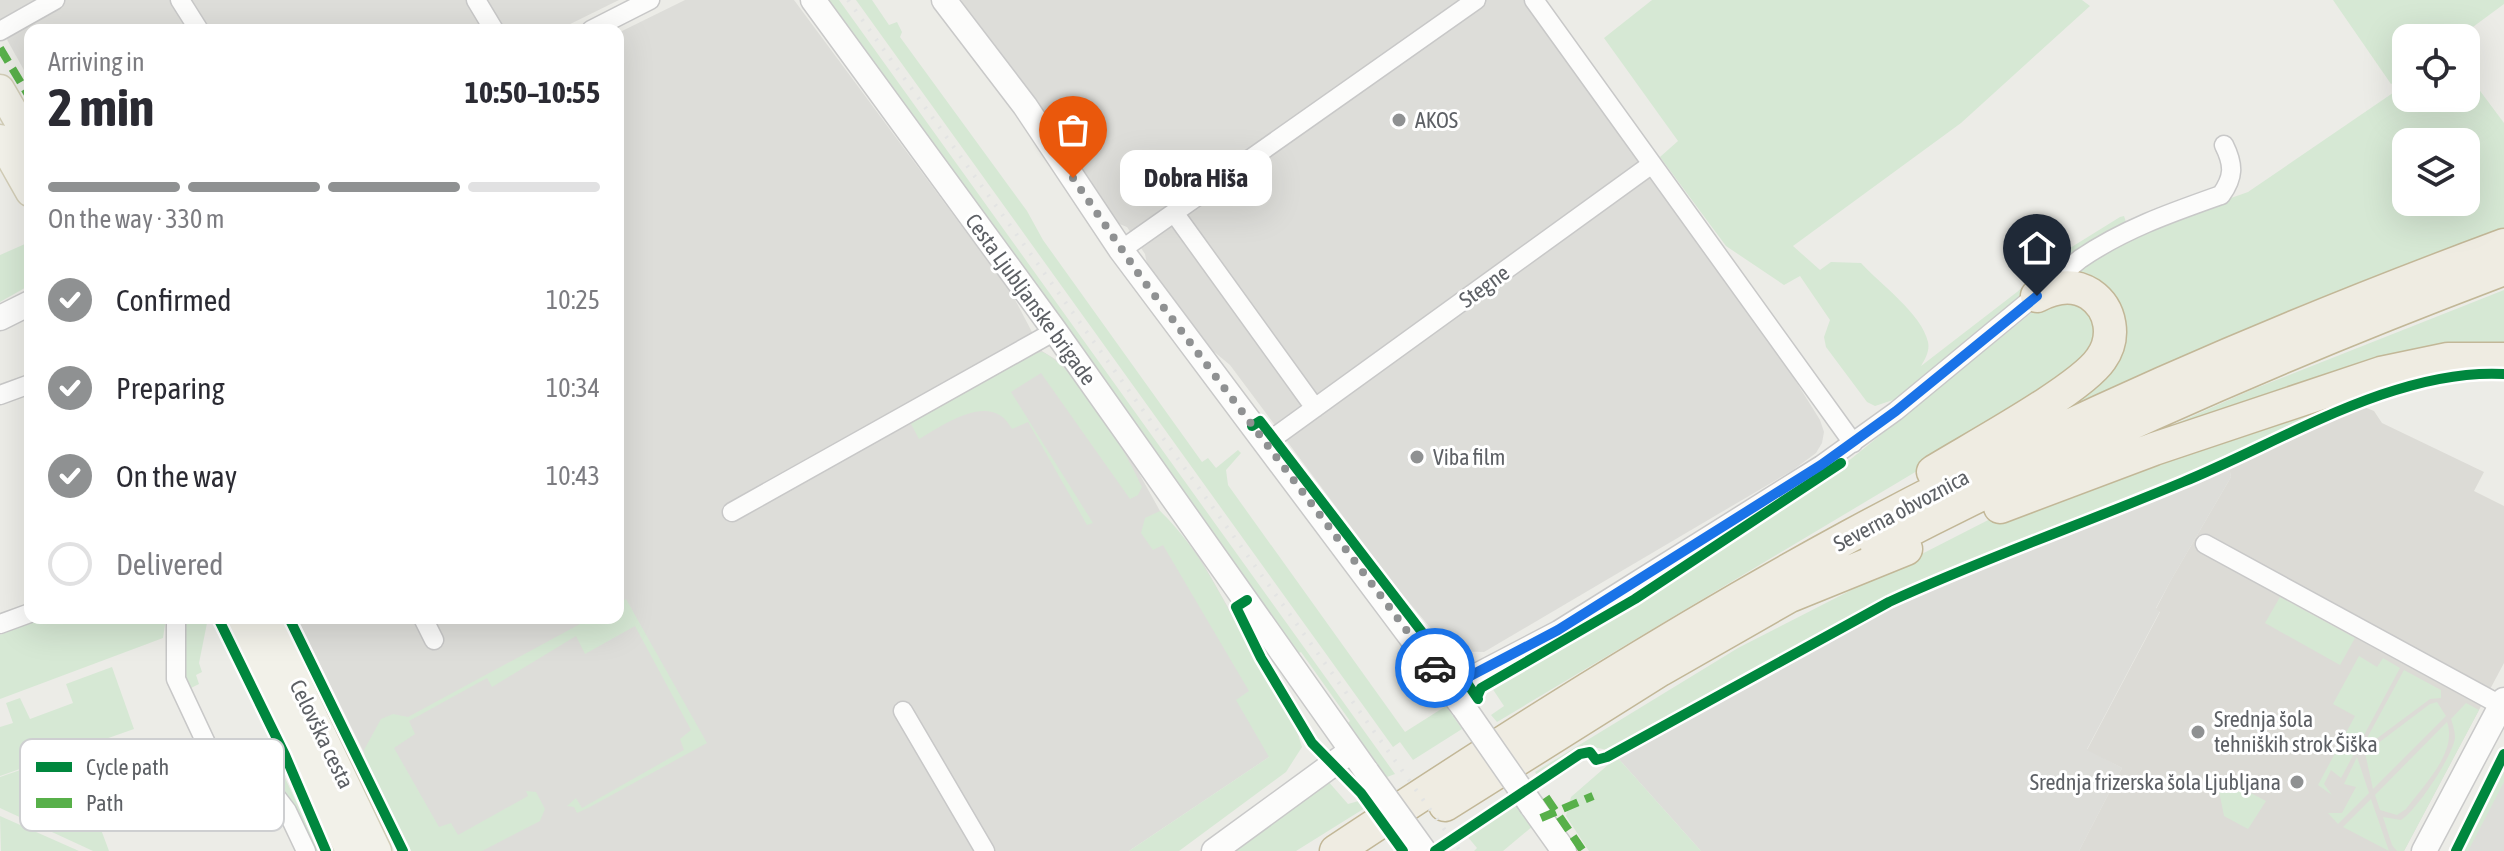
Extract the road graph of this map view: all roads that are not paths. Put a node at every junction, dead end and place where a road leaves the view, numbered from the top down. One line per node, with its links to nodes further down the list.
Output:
1 (55, 0): 12 (street)
2 (180, 0): 9 (street)
3 (476, 0): 10 (street)
4 (650, 0): 11 (street)
5 (813, 0): 26 (street, Cesta Ljubljanske brigade)
6 (944, 0): 21 (street)
7 (1476, 0): 19 (street)
8 (1534, 0): 17 (street)
9 (195, 24)
10 (490, 24)
11 (603, 24)
12 (0, 31)
13 (0, 89): 14 (main road)
14 (24, 131)
15 (0, 139): 18 (main road)
16 (2224, 145): 23 (street)
17 (1652, 164): 30 (street, Stegne); 31 (street)
18 (24, 181)
19 (1175, 214): 21 (street); 30 (street)
20 (2504, 245): 35 (highway, Severna obvoznica)
21 (1121, 250): 32 (street)
22 (2504, 269): 35 (highway, Severna obvoznica)
23 (2037, 296): 31 (street); 35 (highway)
24 (24, 306): 25 (street)
25 (0, 318)
26 (1055, 331): 33 (street); 47 (street, Cesta Ljubljanske brigade)
27 (2504, 359): 35 (highway)
28 (24, 386): 29 (street)
29 (0, 395)
30 (1315, 408): 32 (street, Stegne)
31 (1853, 443): 43 (street)
32 (1265, 444): 43 (street)
33 (732, 512)
34 (2205, 544): 44 (street)
35 (1784, 586): 49 (highway, Severna obvoznica)
36 (24, 615): 37 (street)
37 (0, 624)
38 (176, 624): 46 (street)
39 (241, 624): 51 (main road, Celovška cesta)
40 (269, 624): 52 (main road, Celovška cesta)
41 (426, 624): 42 (street)
42 (434, 640)
43 (1449, 687): 58 (street, bridge)
44 (2503, 710): 59 (street); 60 (street)
45 (903, 711): 53 (street)
46 (204, 739)
47 (1351, 751): 54 (street); 57 (street, Cesta Ljubljanske brigade, bridge)
48 (284, 807): 50 (street)
49 (1371, 841): 55 (highway); 56 (highway, Severna obvoznica)
50 (306, 851)
51 (350, 851)
52 (377, 851)
53 (985, 851)
54 (1214, 851)
55 (1312, 851)
56 (1336, 851)
57 (1424, 851)
58 (1564, 851)
59 (2424, 851)
60 (2441, 851)

